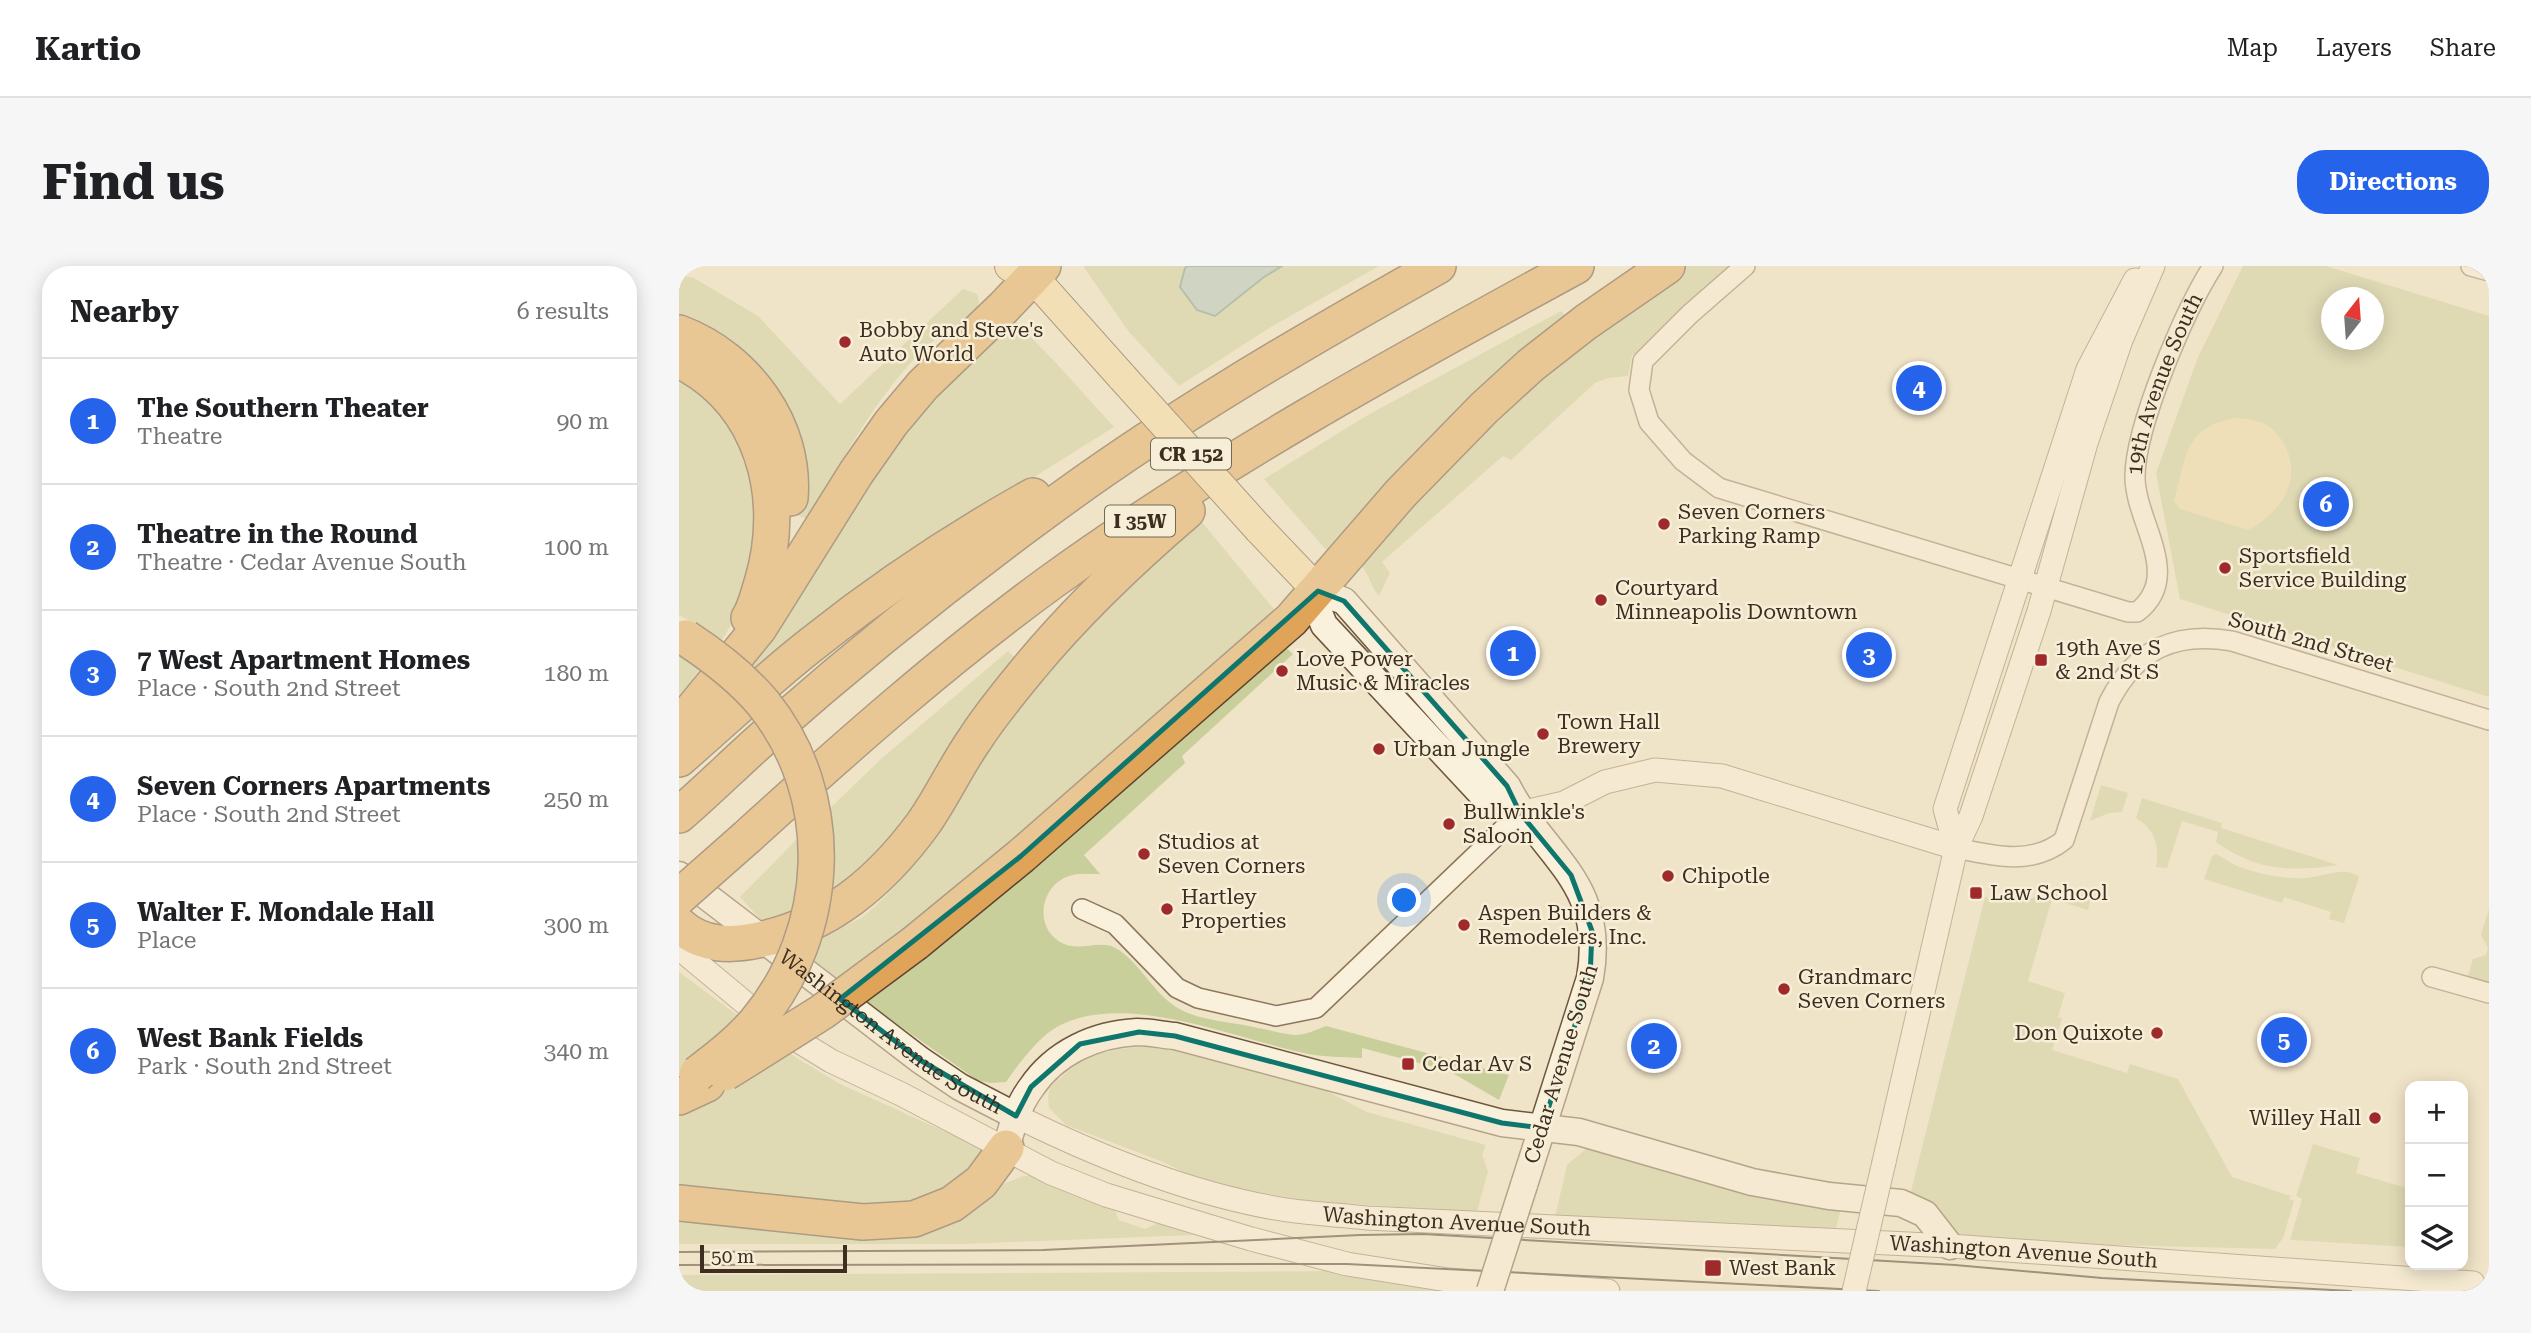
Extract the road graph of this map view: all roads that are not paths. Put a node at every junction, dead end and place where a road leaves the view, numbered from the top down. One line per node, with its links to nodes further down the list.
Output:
1 (1438, 266): 13 (highway, I 35W)
2 (1576, 266): 14 (highway, I 35W)
3 (1667, 266): 17 (highway)
4 (1745, 266): 15 (street)
5 (2146, 266): 15 (street)
6 (2153, 266): 16 (street)
7 (2213, 266): 16 (street, 19th Avenue South)
8 (2471, 266): 10 (street)
9 (1028, 269): 17 (main road, CR 152, bridge); 20 (highway)
10 (2489, 271)
11 (679, 333): 18 (highway)
12 (679, 360): 18 (highway)
13 (1214, 397): 23 (highway); 24 (highway, I 35W)
14 (1307, 415): 27 (highway, I 35W, bridge); 30 (highway)
15 (2021, 580): 16 (street, 19th Avenue South); 26 (street)
16 (2045, 588): 26 (street)
17 (1318, 591): 25 (main road); 34 (highway, bridge)
18 (754, 611): 20 (highway)
19 (683, 637): 34 (highway, bridge)
20 (712, 687): 22 (highway)
21 (2489, 720): 26 (street, South 2nd Street)
22 (679, 726)
23 (679, 759)
24 (688, 808)
25 (1520, 813): 26 (street); 28 (street); 35 (main road, Cedar Avenue South)
26 (1956, 848): 42 (street, bridge)
27 (682, 884): 30 (main road, Washington Avenue South)
28 (1082, 909)
29 (679, 925): 30 (highway)
30 (764, 939): 36 (main road, Washington Avenue South)
31 (679, 948): 36 (street, Washington Avenue South)
32 (2433, 977): 33 (street)
33 (2489, 993)
34 (690, 1085)
35 (1542, 1128): 36 (main road); 38 (main road); 40 (main road, Cedar Avenue South, bridge)
36 (1011, 1132): 37 (highway); 38 (street, Washington Avenue South); 41 (street, Washington Avenue South)
37 (679, 1203)
38 (1951, 1246): 39 (street, Washington Avenue South)
39 (2473, 1283)
40 (1490, 1291)
41 (1608, 1291)
42 (1854, 1291)

